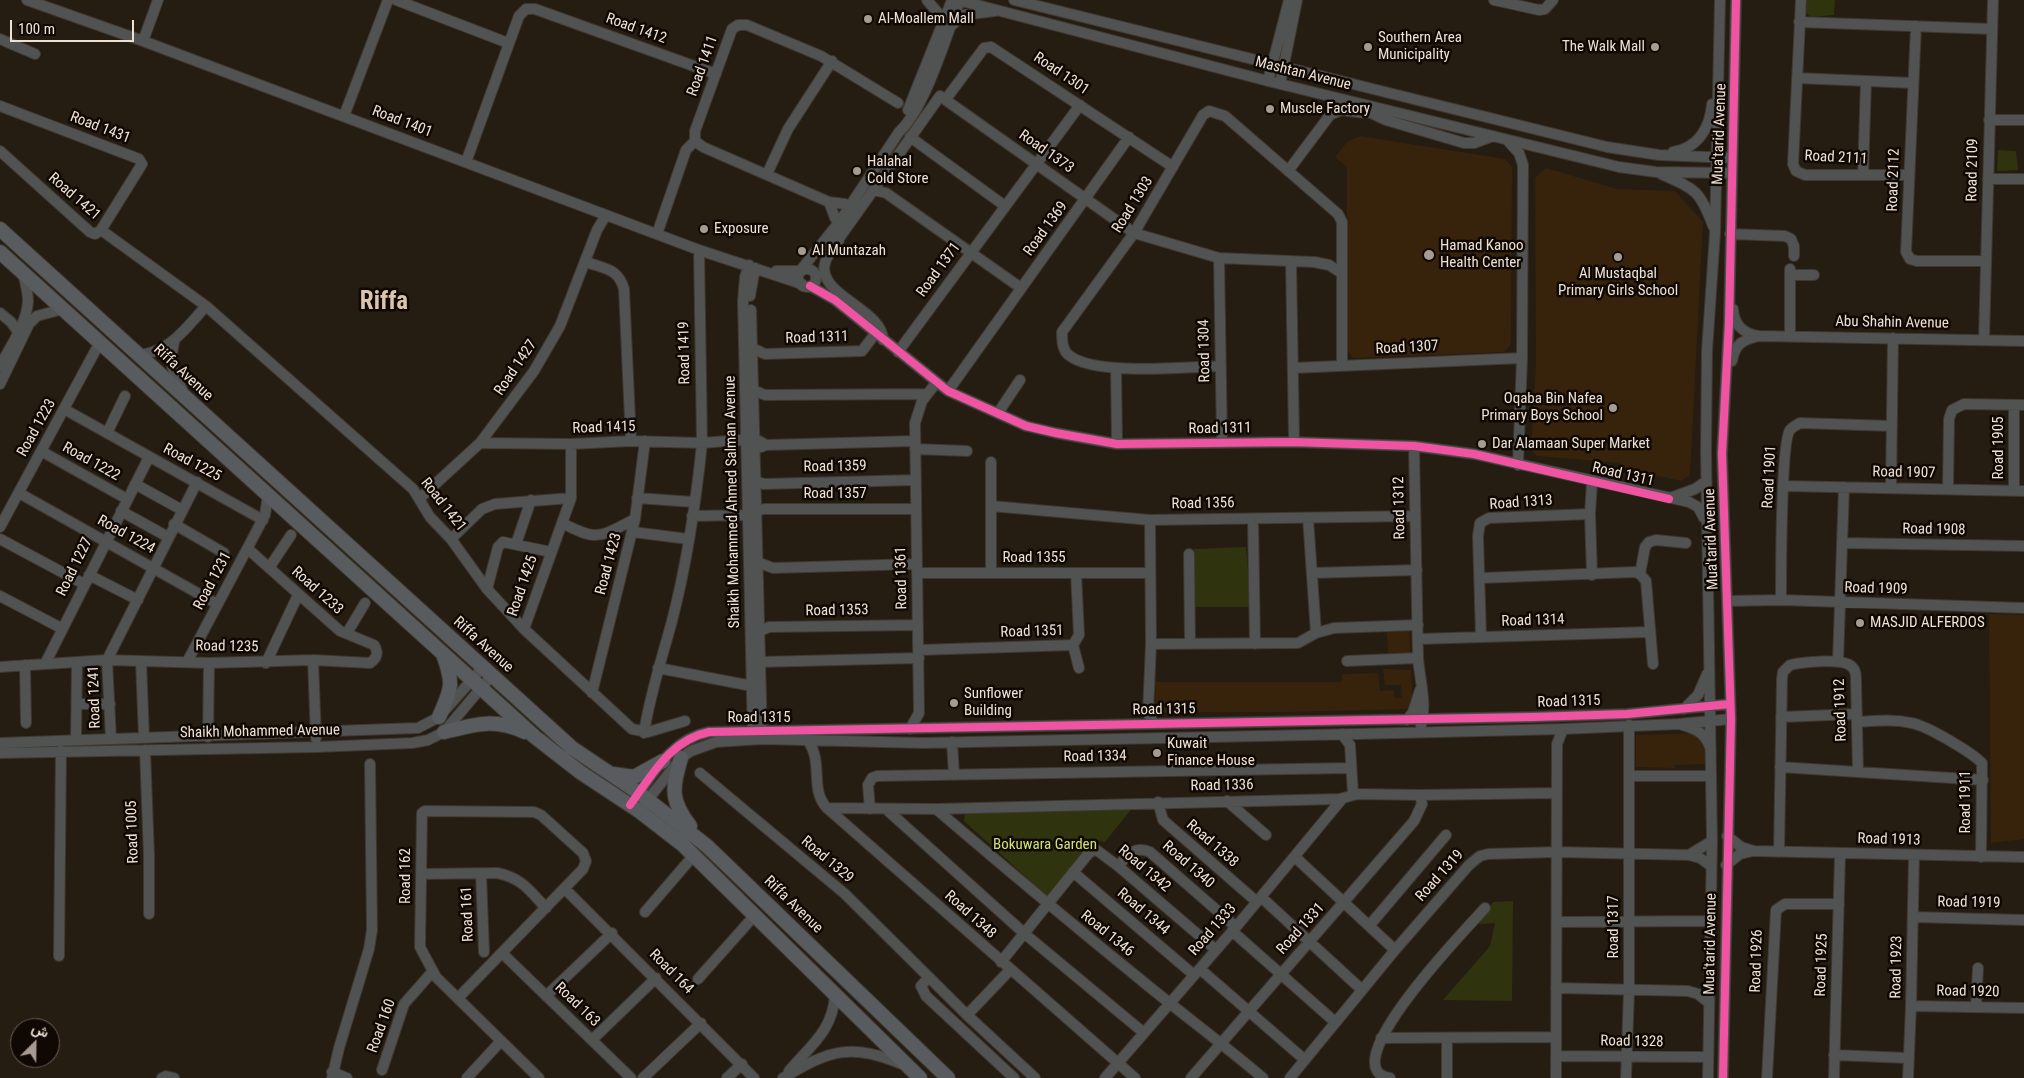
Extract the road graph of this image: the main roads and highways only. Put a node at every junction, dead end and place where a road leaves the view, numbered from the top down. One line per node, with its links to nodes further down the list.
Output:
1 (0, 229): 9 (main road, Riffa Avenue)
2 (0, 252): 3 (main road)
3 (442, 651): 4 (main road); 6 (main road)
4 (439, 717)
5 (444, 732): 6 (main road)
6 (535, 737): 11 (main road)
7 (681, 758): 10 (main road)
8 (663, 761): 9 (main road)
9 (608, 773): 10 (main road, Riffa Avenue)
10 (707, 846): 12 (main road, Riffa Avenue)
11 (920, 1078)
12 (948, 1078)

